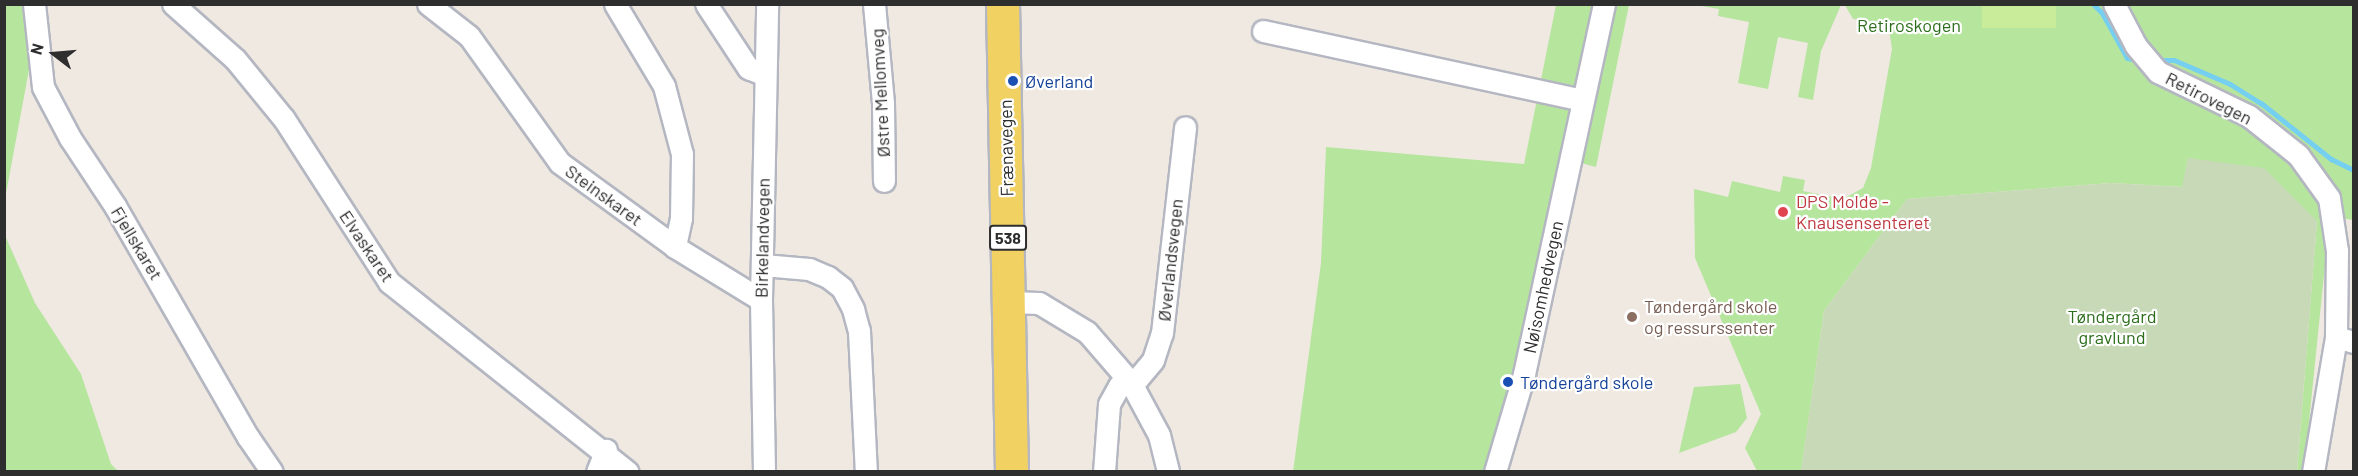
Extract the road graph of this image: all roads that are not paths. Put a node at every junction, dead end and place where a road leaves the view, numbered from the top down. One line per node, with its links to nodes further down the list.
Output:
1 (34, 4): 23 (street, Fjellskaret)
2 (173, 4): 22 (street, Elvaskaret)
3 (428, 4): 16 (street, Steinskaret)
4 (615, 4): 16 (street)
5 (706, 4): 12 (street)
6 (767, 4): 12 (street, Birkelandvegen)
7 (874, 4): 15 (street, Østre Mellomveg)
8 (1004, 4): 19 (main road, Frænavegen / 538)
9 (1604, 4): 13 (street, Nøisomhedvegen)
10 (2114, 4): 20 (street, Retirovegen)
11 (1263, 31): 13 (street)
12 (763, 74): 17 (street, Birkelandvegen)
13 (1583, 100): 31 (street, Nøisomhedvegen)
14 (1185, 127): 21 (street, Øverlandsvegen)
15 (884, 181)
16 (675, 247): 18 (street, Steinskaret)
17 (763, 265): 18 (street, Birkelandvegen); 27 (street)
18 (761, 300): 26 (street, Birkelandvegen)
19 (1009, 302): 21 (street); 28 (main road, Frænavegen / 538)
20 (2345, 339): 32 (street, Retirovegen)
21 (1131, 383): 29 (street, Øverlandsvegen); 30 (street)
22 (606, 450): 24 (street); 25 (street, Elvaskaret)
23 (272, 471)
24 (597, 471)
25 (628, 471)
26 (764, 471)
27 (866, 471)
28 (1012, 471)
29 (1104, 471)
30 (1168, 471)
31 (1495, 471)
32 (2313, 471)

